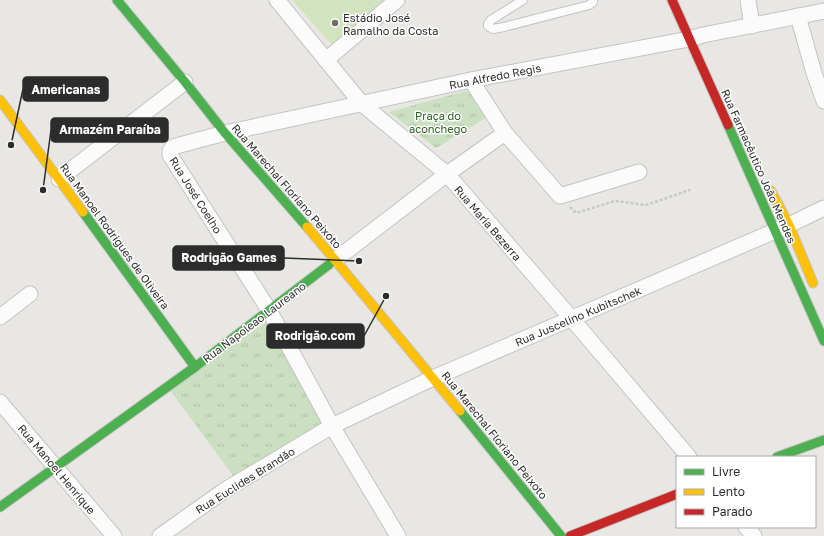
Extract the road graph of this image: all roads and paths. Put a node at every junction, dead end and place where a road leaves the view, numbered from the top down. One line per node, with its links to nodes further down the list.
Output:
1 (116, 0): 14 (street, Rua Marechal Floriano Peixoto)
2 (277, 0): 12 (street, Rua Maria Bezerra)
3 (397, 0): 12 (street)
4 (523, 0): 7 (lane)
5 (672, 0): 11 (street, Rua Farmacêutico João Mendes)
6 (748, 0): 10 (street)
7 (593, 1)
8 (824, 11): 9 (street, Rua Alfredo Regis)
9 (798, 16): 10 (street, Rua Alfredo Regis); 16 (street)
10 (752, 26): 11 (street, Rua Alfredo Regis)
11 (699, 36): 13 (street, Rua Alfredo Regis); 29 (street, Rua Farmacêutico João Mendes)
12 (326, 60): 17 (street, Rua Maria Bezerra)
13 (472, 80): 17 (street, Rua Alfredo Regis); 19 (street)
14 (185, 82): 18 (street, Rua Marechal Floriano Peixoto); 23 (street)
15 (0, 100): 23 (street, Rua Manoel Rodrigues de Oliveira)
16 (824, 101)
17 (362, 104): 18 (street, Rua Alfredo Regis); 22 (street, Rua Maria Bezerra)
18 (225, 133): 20 (street, Rua Alfredo Regis); 30 (street, Rua Marechal Floriano Peixoto)
19 (505, 133): 22 (street, Rua Napoleao Laureano); 26 (street)
20 (170, 151): 33 (street, Rua José Coelho)
21 (638, 172): 26 (street)
22 (447, 174): 30 (street, Rua Napoleao Laureano); 36 (street, Rua Maria Bezerra)
23 (59, 179): 38 (street, Rua Manoel Rodrigues de Oliveira)
24 (767, 182): 28 (street, Rua Farmacêutico João Mendes)
25 (690, 190): 26 (path)
26 (560, 196)
27 (824, 208): 28 (street, Rua Juscelino Kubitschek)
28 (789, 225): 29 (street, Rua Juscelino Kubitschek); 31 (street, Rua Farmacêutico João Mendes)
29 (775, 231): 34 (street, Rua Farmacêutico João Mendes); 36 (street, Rua Juscelino Kubitschek)
30 (335, 260): 33 (street, Rua Napoleao Laureano); 39 (street, Rua Marechal Floriano Peixoto)
31 (818, 293)
32 (30, 294): 35 (street)
33 (269, 310): 38 (street, Rua Napoleao Laureano); 41 (street, Rua José Coelho)
34 (818, 314): 37 (street, Rua Farmacêutico João Mendes)
35 (0, 317)
36 (572, 319): 39 (street, Rua Juscelino Kubitschek); 43 (street, Rua Maria Bezerra)
37 (824, 341)
38 (195, 367): 45 (street, Rua Napoleao Laureano)
39 (433, 378): 41 (street, Rua Juscelino Kubitschek); 52 (street, Rua Marechal Floriano Peixoto)
40 (0, 402): 45 (street, Rua Manoel Henrique)
41 (332, 426): 50 (street, Rua Euclides Brandão); 51 (street, Rua José Coelho)
42 (824, 440): 44 (street)
43 (688, 456)
44 (780, 456)
45 (55, 467): 47 (street, Rua Napoleao Laureano); 49 (street, Rua Manoel Henrique)
46 (676, 494): 53 (street)
47 (0, 507)
48 (747, 528): 54 (street)
49 (114, 536)
50 (160, 536)
51 (398, 536)
52 (561, 536)
53 (570, 536)
54 (754, 536)

